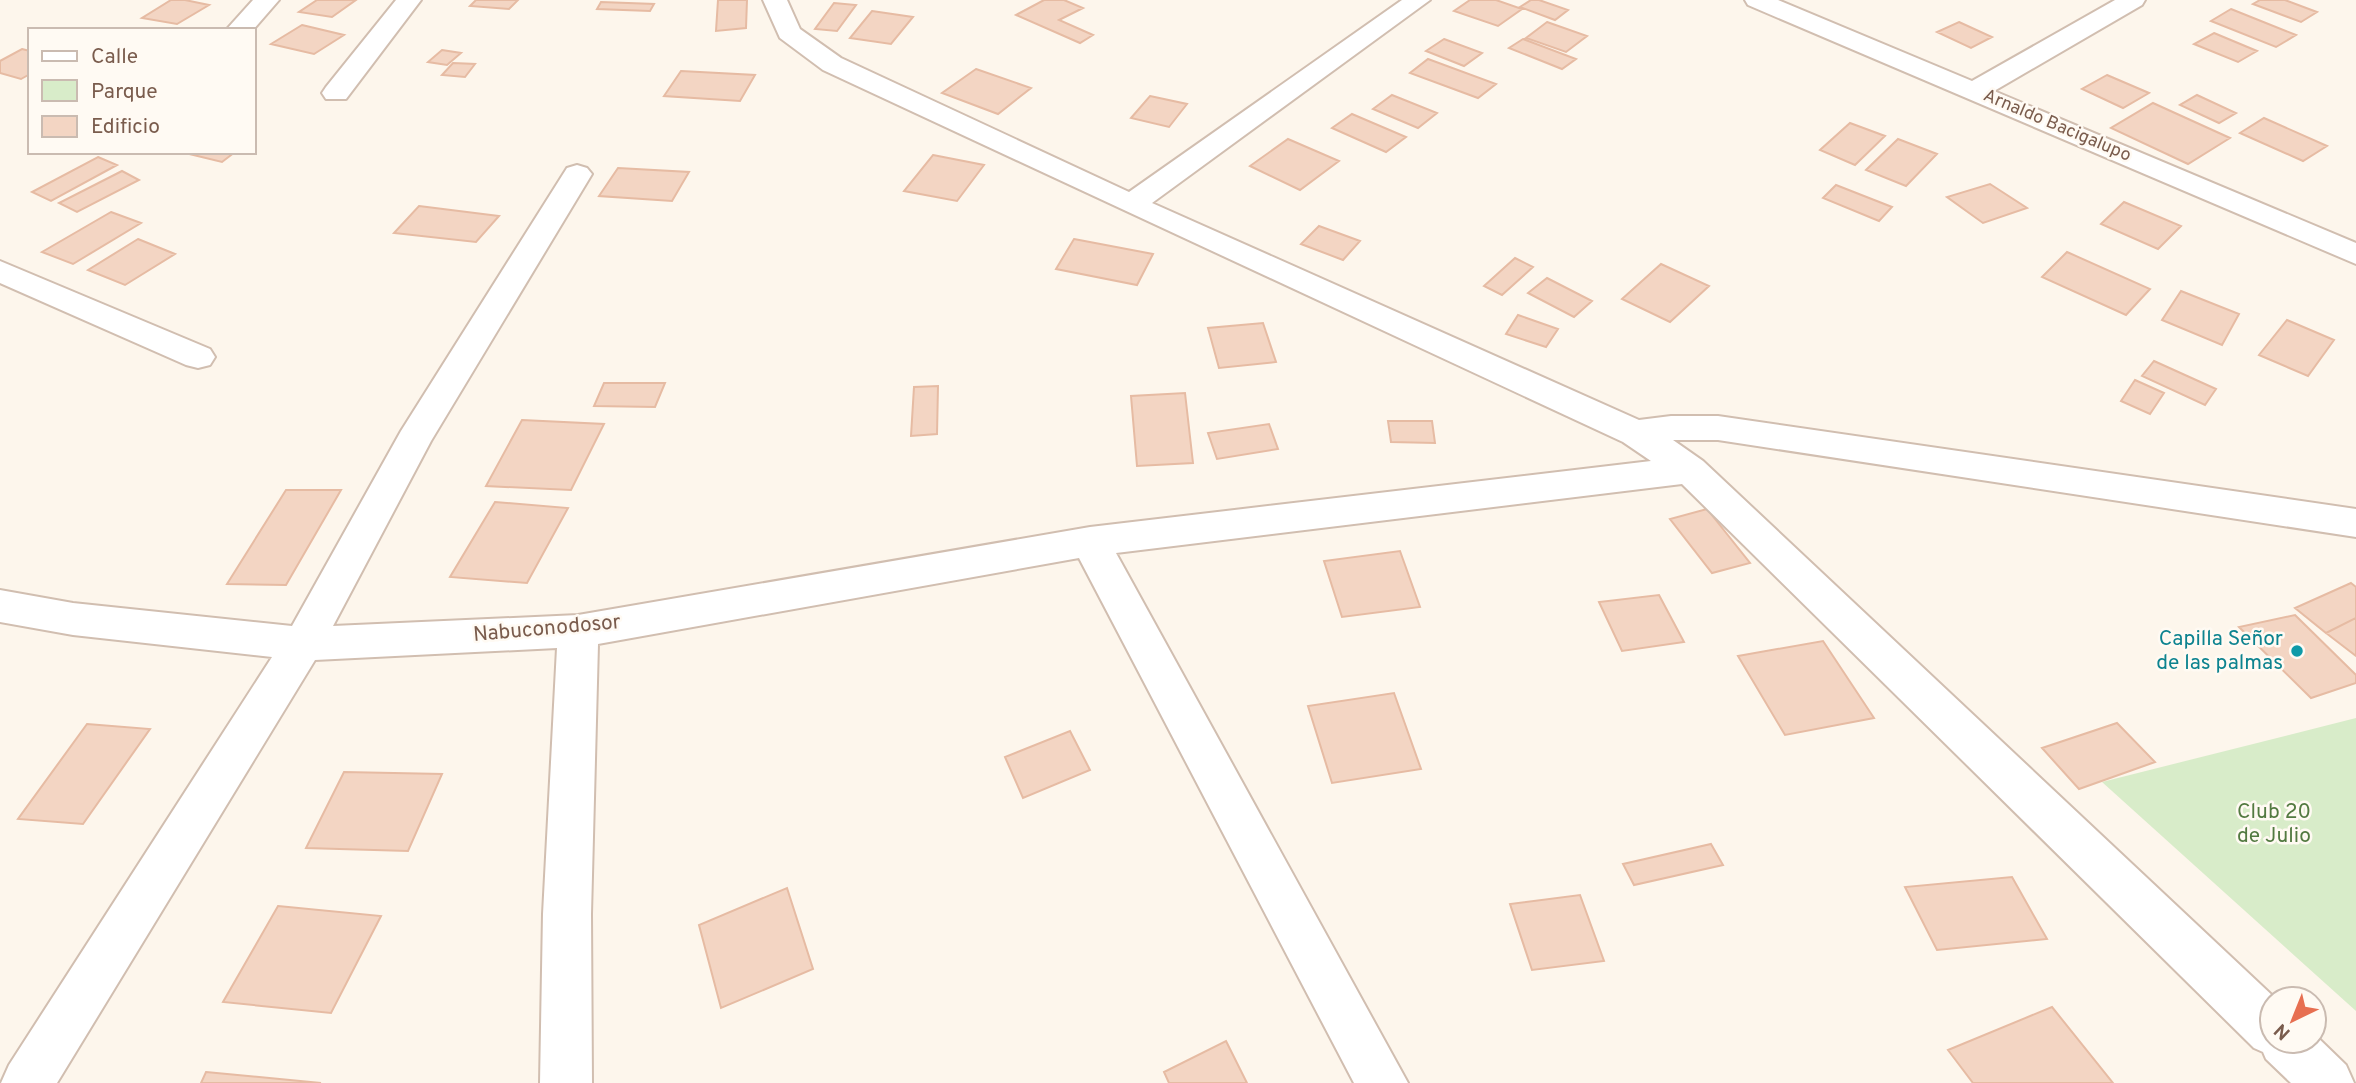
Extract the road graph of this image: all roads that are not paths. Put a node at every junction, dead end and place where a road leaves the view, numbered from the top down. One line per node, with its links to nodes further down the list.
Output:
1 (267, 0): 7 (street)
2 (409, 0): 9 (street)
3 (775, 0): 11 (street)
4 (1418, 0): 11 (street)
5 (1757, 0): 8 (street, Arnaldo Bacigalupo)
6 (2133, 0): 8 (street)
7 (241, 28)
8 (1974, 91): 12 (street, Arnaldo Bacigalupo)
9 (336, 93)
10 (577, 174): 21 (street)
11 (1131, 204): 15 (street)
12 (2356, 254)
13 (0, 271): 14 (street)
14 (198, 357)
15 (1636, 433): 16 (street); 17 (street)
16 (1690, 470): 18 (street, Nabuconodosor); 22 (street)
17 (2356, 523)
18 (1090, 542): 20 (street, Nabuconodosor); 26 (street)
19 (0, 606): 21 (street, Nabuconodosor)
20 (578, 631): 21 (street, Nabuconodosor); 25 (street)
21 (303, 644): 24 (street)
22 (2258, 1017)
23 (2299, 1055): 27 (street)
24 (27, 1083)
25 (566, 1083)
26 (1382, 1083)
27 (2328, 1083)

